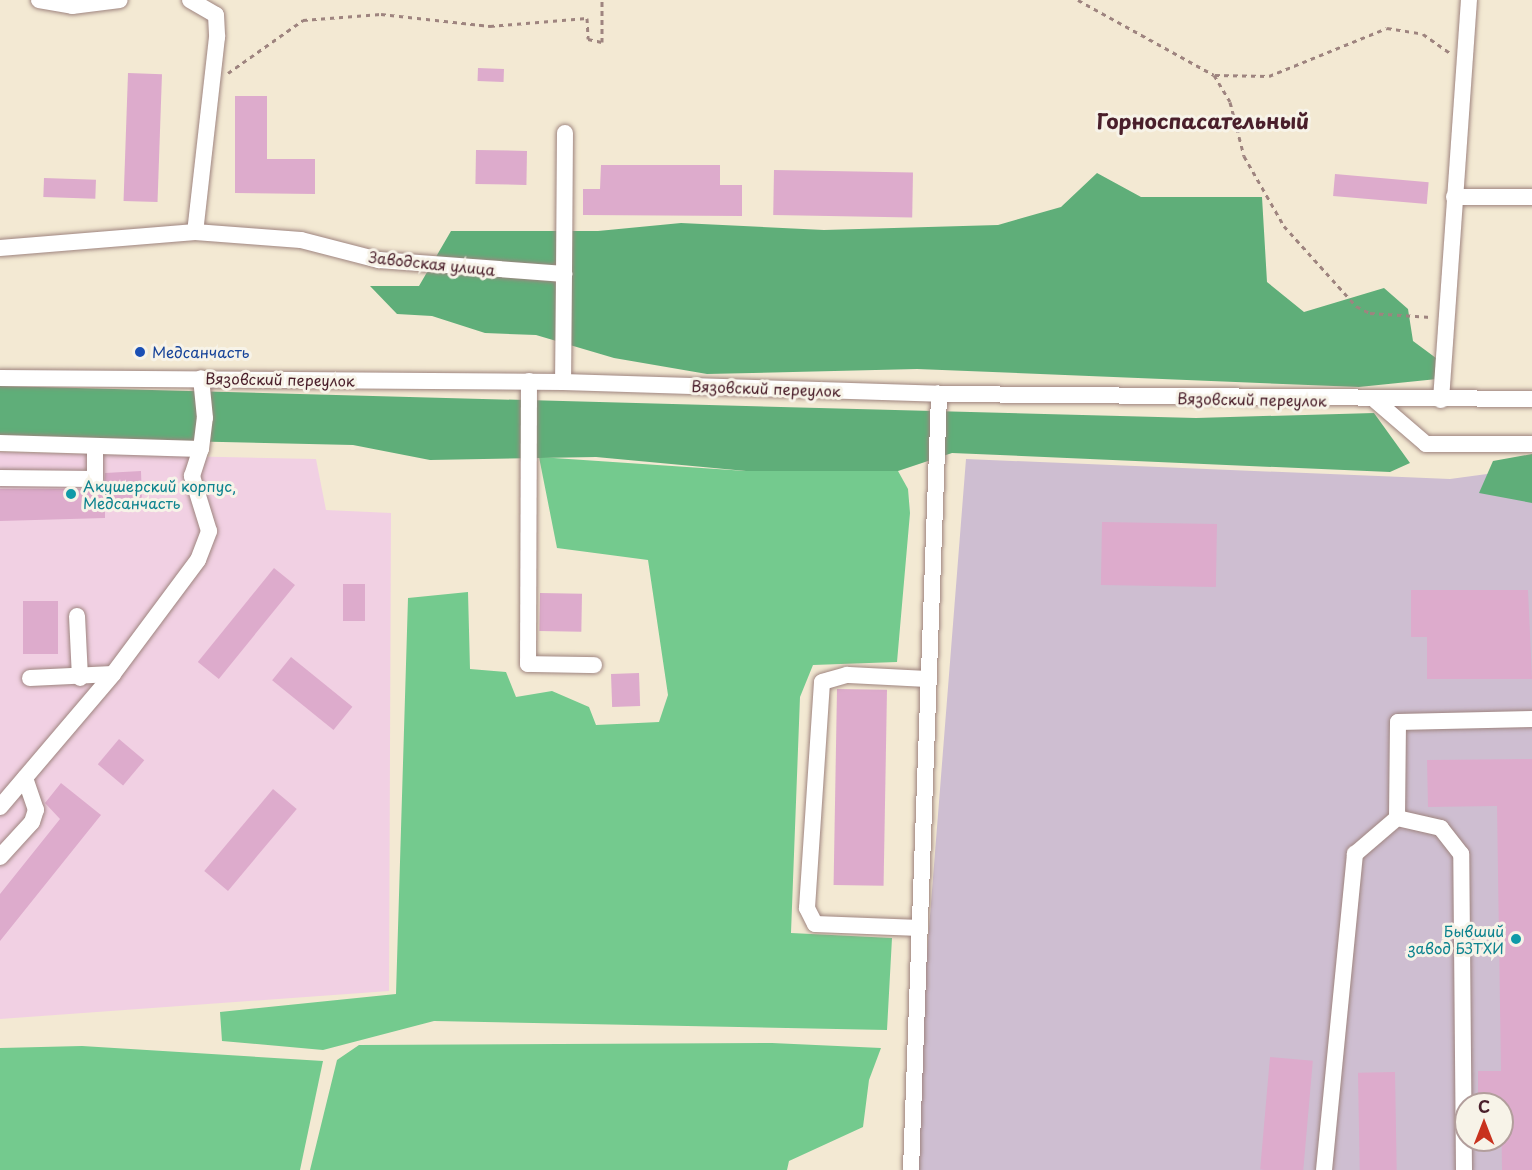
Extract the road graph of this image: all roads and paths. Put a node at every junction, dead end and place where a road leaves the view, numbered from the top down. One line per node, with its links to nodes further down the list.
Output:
1 (39, 0): 2 (street)
2 (120, 0)
3 (189, 0): 9 (street)
4 (602, 0): 9 (path)
5 (1078, 0): 8 (path)
6 (1469, 0): 7 (street)
7 (1464, 62): 8 (path); 11 (street)
8 (1214, 75): 16 (path)
9 (211, 85): 13 (street)
10 (565, 133): 15 (street)
11 (1454, 197): 12 (street); 16 (street)
12 (1532, 197)
13 (195, 232): 14 (street, Заводская улица); 15 (street, Заводская улица)
14 (0, 248)
15 (564, 274): 20 (street)
16 (1448, 318): 23 (street)
17 (0, 378): 18 (street, Вязовский переулок)
18 (201, 378): 19 (street, Вязовский переулок); 28 (street)
19 (529, 381): 20 (street, Вязовский переулок); 31 (street)
20 (563, 382): 21 (street, Вязовский переулок)
21 (939, 394): 24 (street, Вязовский переулок); 35 (street)
22 (1532, 399): 23 (street, Вязовский переулок)
23 (1441, 400): 24 (street, Вязовский переулок)
24 (1376, 401): 26 (street)
25 (0, 443): 27 (street)
26 (1532, 444)
27 (95, 448): 28 (street); 29 (street)
28 (201, 449): 32 (street)
29 (0, 478)
30 (77, 616): 34 (street)
31 (594, 666)
32 (113, 674): 34 (street); 37 (street)
33 (30, 678): 34 (street)
34 (80, 678)
35 (929, 679): 41 (street); 41 (street)
36 (1532, 719): 39 (street)
37 (25, 778): 38 (street); 40 (street)
38 (0, 807)
39 (1397, 818): 43 (street); 44 (street)
40 (0, 857)
41 (920, 928): 42 (street)
42 (911, 1170)
43 (1324, 1170)
44 (1464, 1170)

